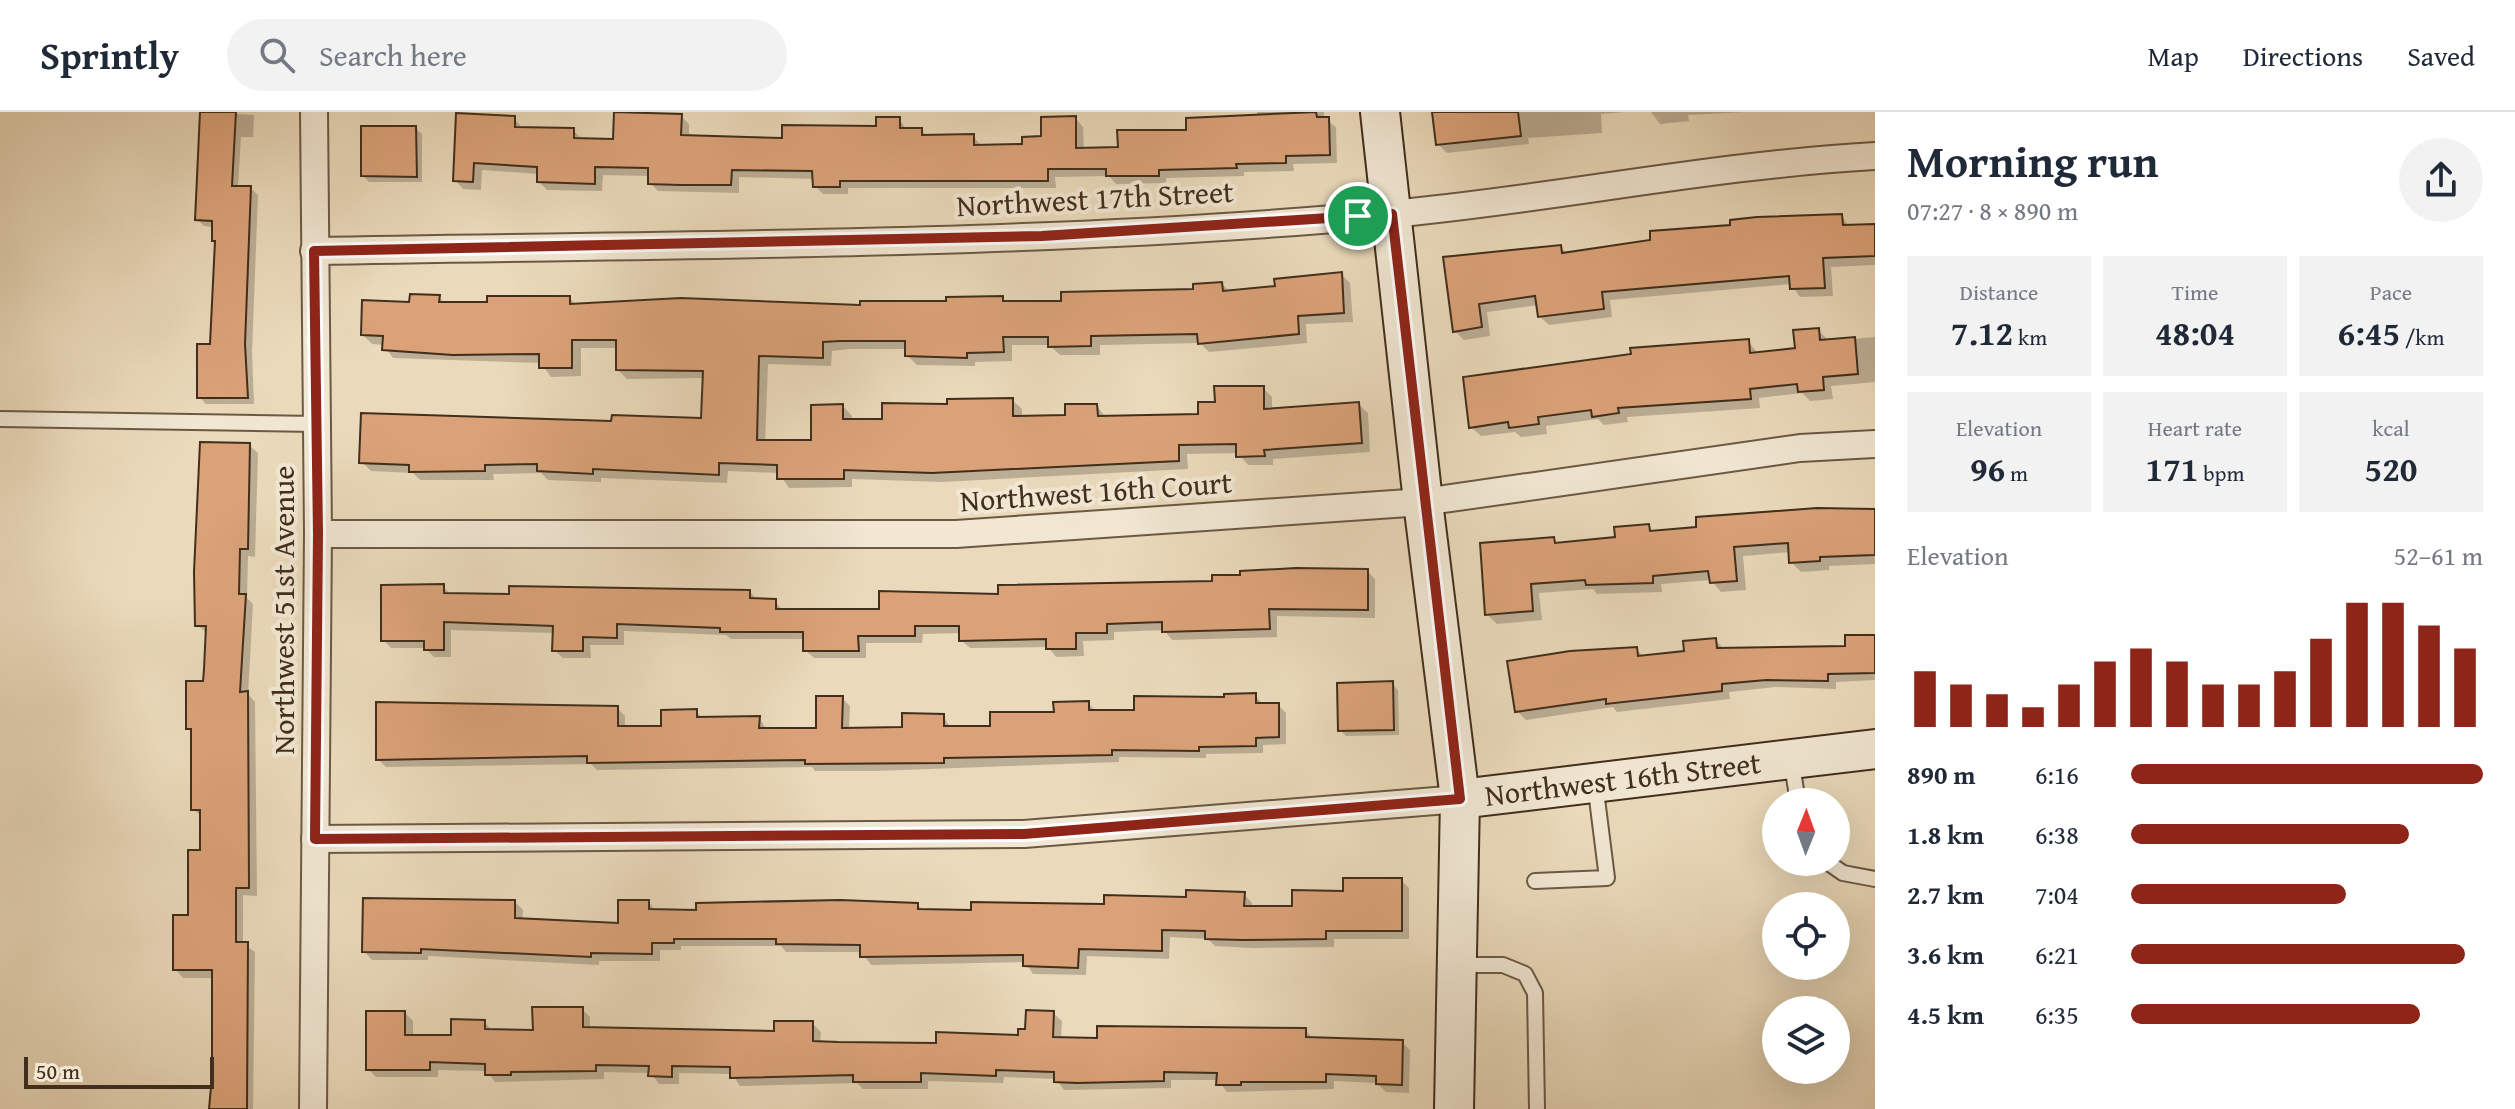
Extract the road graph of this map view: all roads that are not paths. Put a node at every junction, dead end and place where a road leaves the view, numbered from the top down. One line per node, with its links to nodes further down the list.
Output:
1 (314, 112): 5 (street, Northwest 51st Avenue)
2 (1380, 112): 4 (street)
3 (1875, 156): 4 (street, Northwest 17th Street)
4 (1392, 214): 5 (street, Northwest 17th Street); 9 (street)
5 (314, 251): 7 (street, Northwest 51st Avenue)
6 (0, 419): 7 (lane)
7 (316, 424): 10 (street, Northwest 51st Avenue)
8 (1875, 444): 9 (street, Northwest 16th Court)
9 (1423, 502): 10 (street, Northwest 16th Court); 15 (street)
10 (318, 534): 16 (street, Northwest 51st Avenue)
11 (1875, 749): 12 (street, Northwest 16th Street)
12 (1791, 759): 13 (street, Northwest 16th Street); 14 (lane)
13 (1595, 783): 15 (street, Northwest 16th Street); 19 (lane)
14 (1796, 788)
15 (1460, 799): 16 (street, Northwest 16th Street); 20 (street)
16 (315, 839): 21 (street, Northwest 51st Avenue)
17 (1850, 874): 18 (lane)
18 (1875, 879)
19 (1535, 881)
20 (1457, 965): 22 (street); 23 (lane)
21 (313, 1109)
22 (1454, 1109)
23 (1537, 1109)

